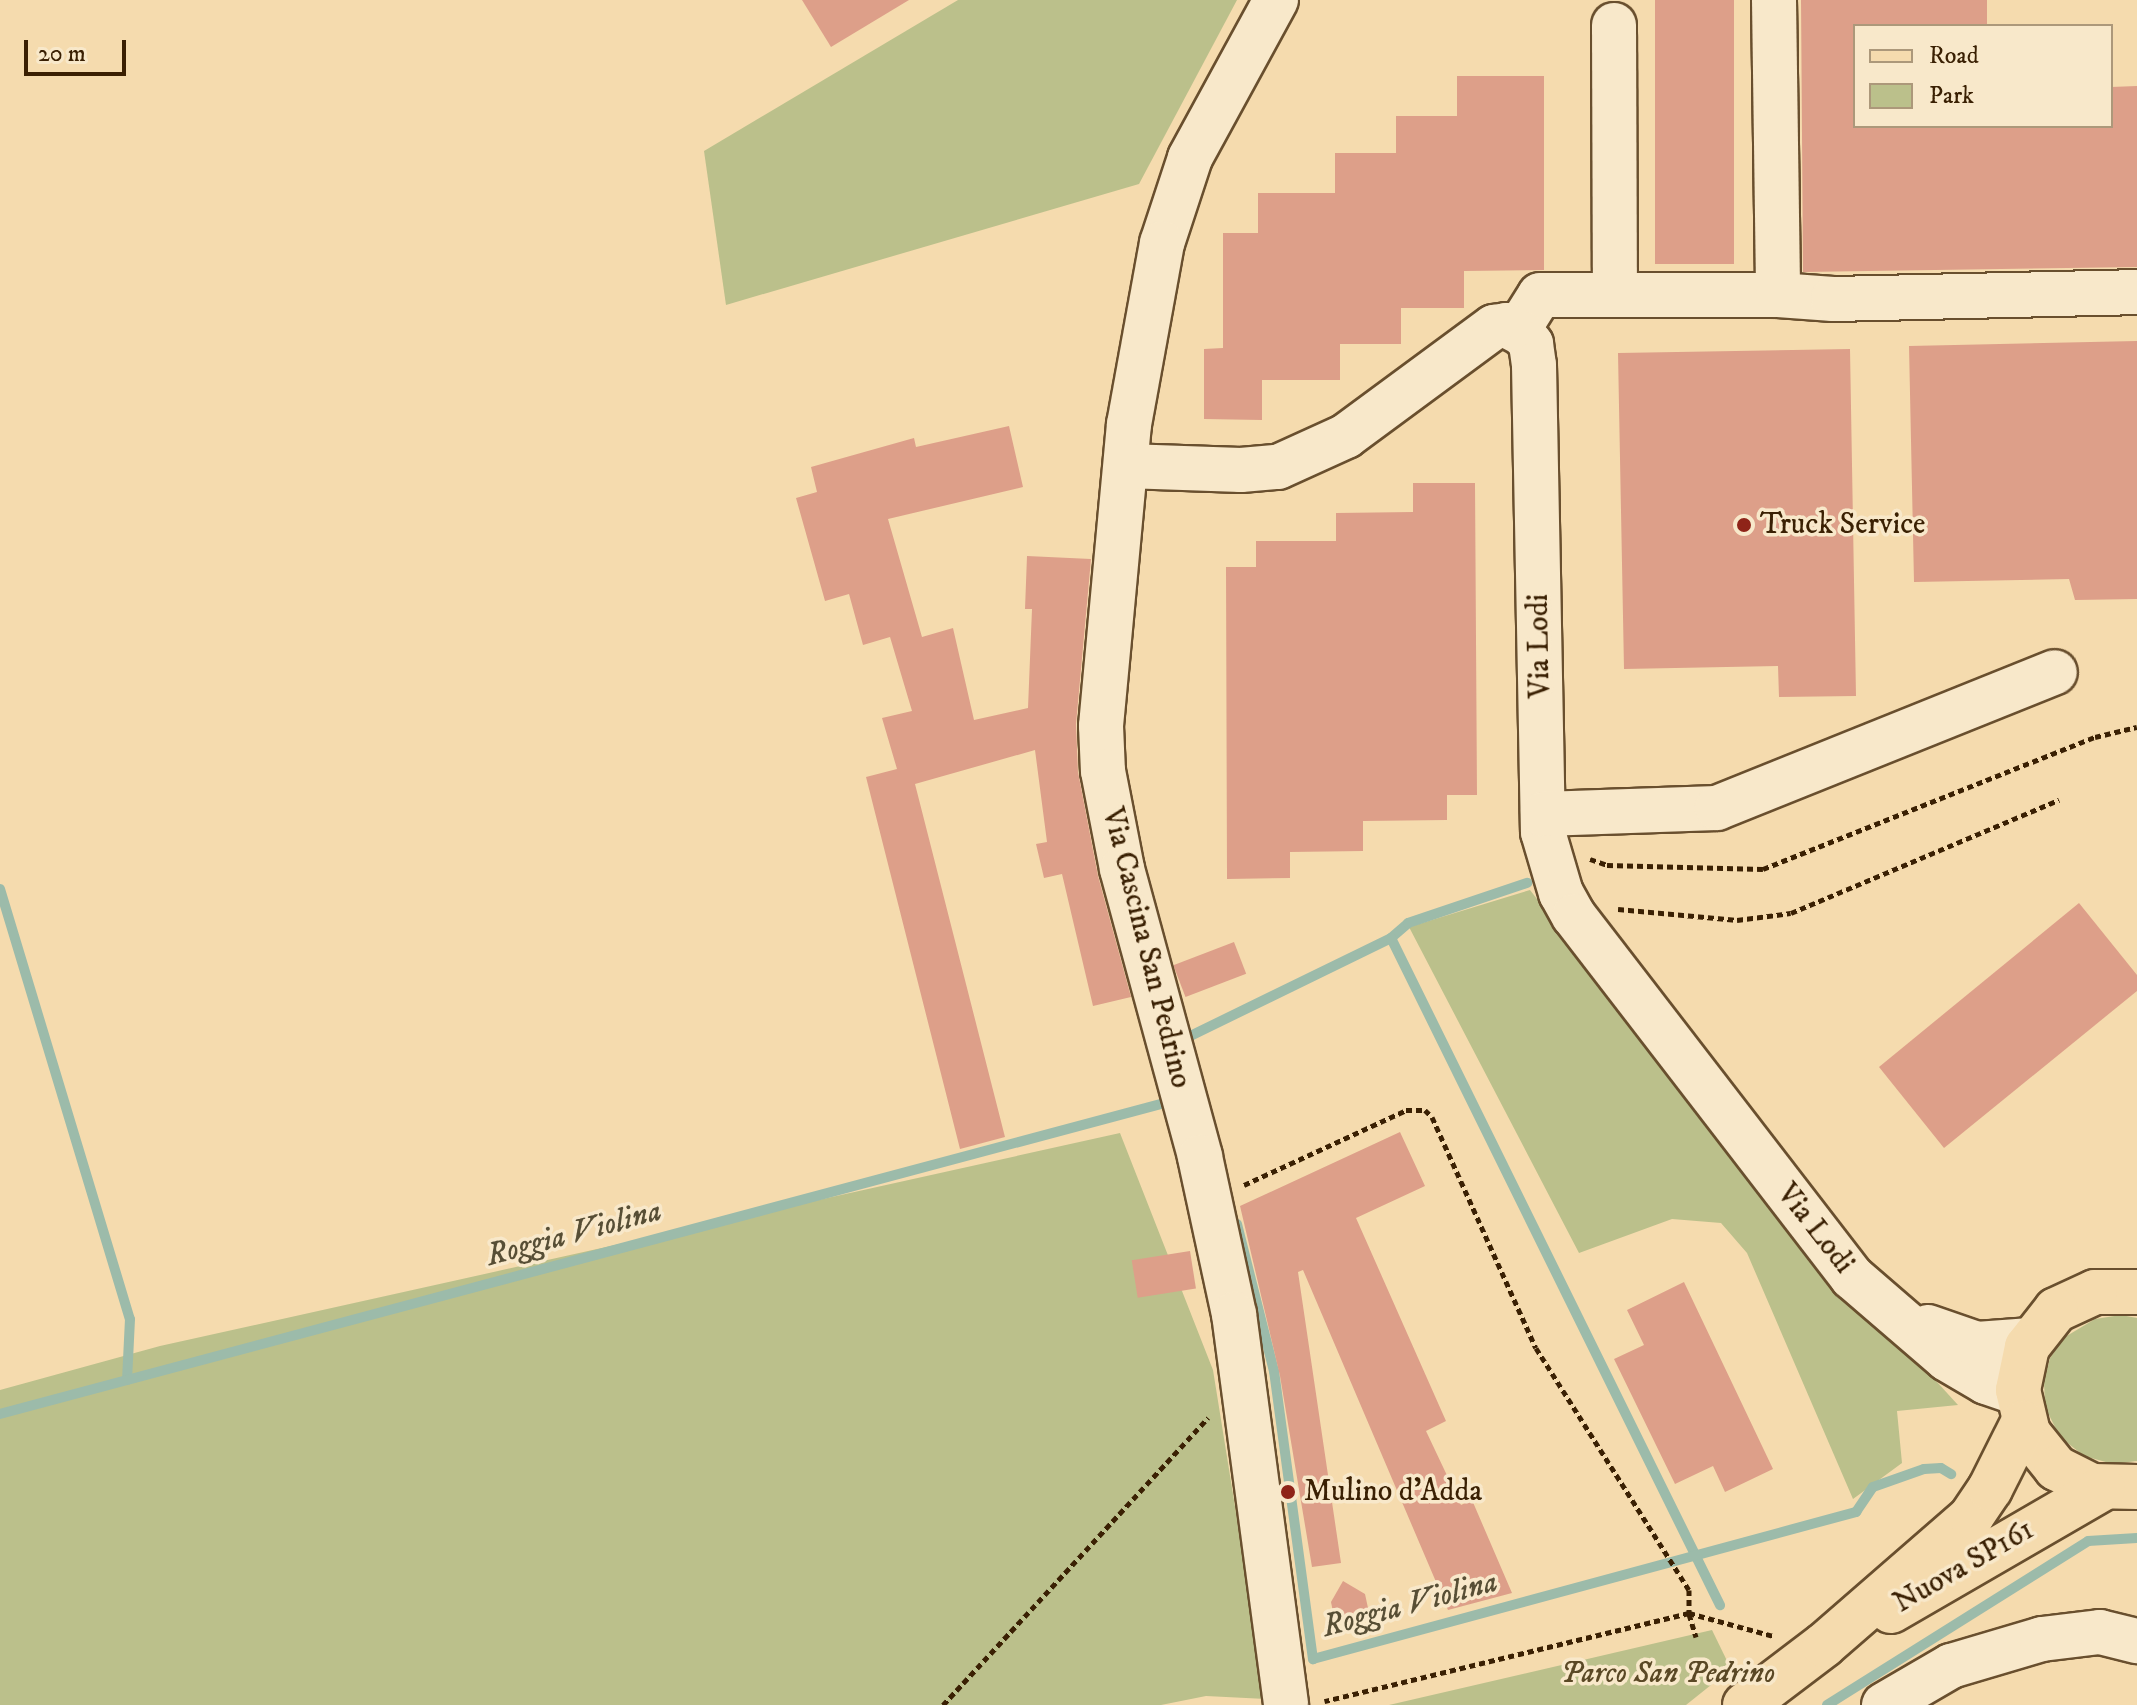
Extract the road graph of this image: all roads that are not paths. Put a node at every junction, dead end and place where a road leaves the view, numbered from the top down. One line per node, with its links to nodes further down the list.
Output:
1 (1276, 0): 8 (street, Via Cascina San Pedrino)
2 (1774, 0): 6 (street)
3 (1614, 25): 5 (street)
4 (2137, 292): 6 (street)
5 (1615, 295): 6 (street); 7 (street)
6 (1778, 295)
7 (1518, 330): 8 (street); 10 (street, Via Lodi)
8 (1126, 466): 18 (street, Via Cascina San Pedrino)
9 (2055, 672): 10 (street)
10 (1544, 828): 12 (street, Via Lodi)
11 (2137, 1292): 13 (main road, Nuova SP161)
12 (1870, 1294): 13 (street, Via Lodi); 14 (street, Via Lodi)
13 (2031, 1340): 14 (main road, Nuova SP161)
14 (2021, 1408): 15 (main road, Nuova SP161); 17 (main road, Nuova SP161)
15 (2120, 1488): 17 (main road, Nuova SP161)
16 (2137, 1641): 21 (street)
17 (1816, 1651): 19 (main road, Nuova SP161); 20 (street)
18 (1301, 1704)
19 (1745, 1705)
20 (1781, 1705)
21 (1884, 1705)

